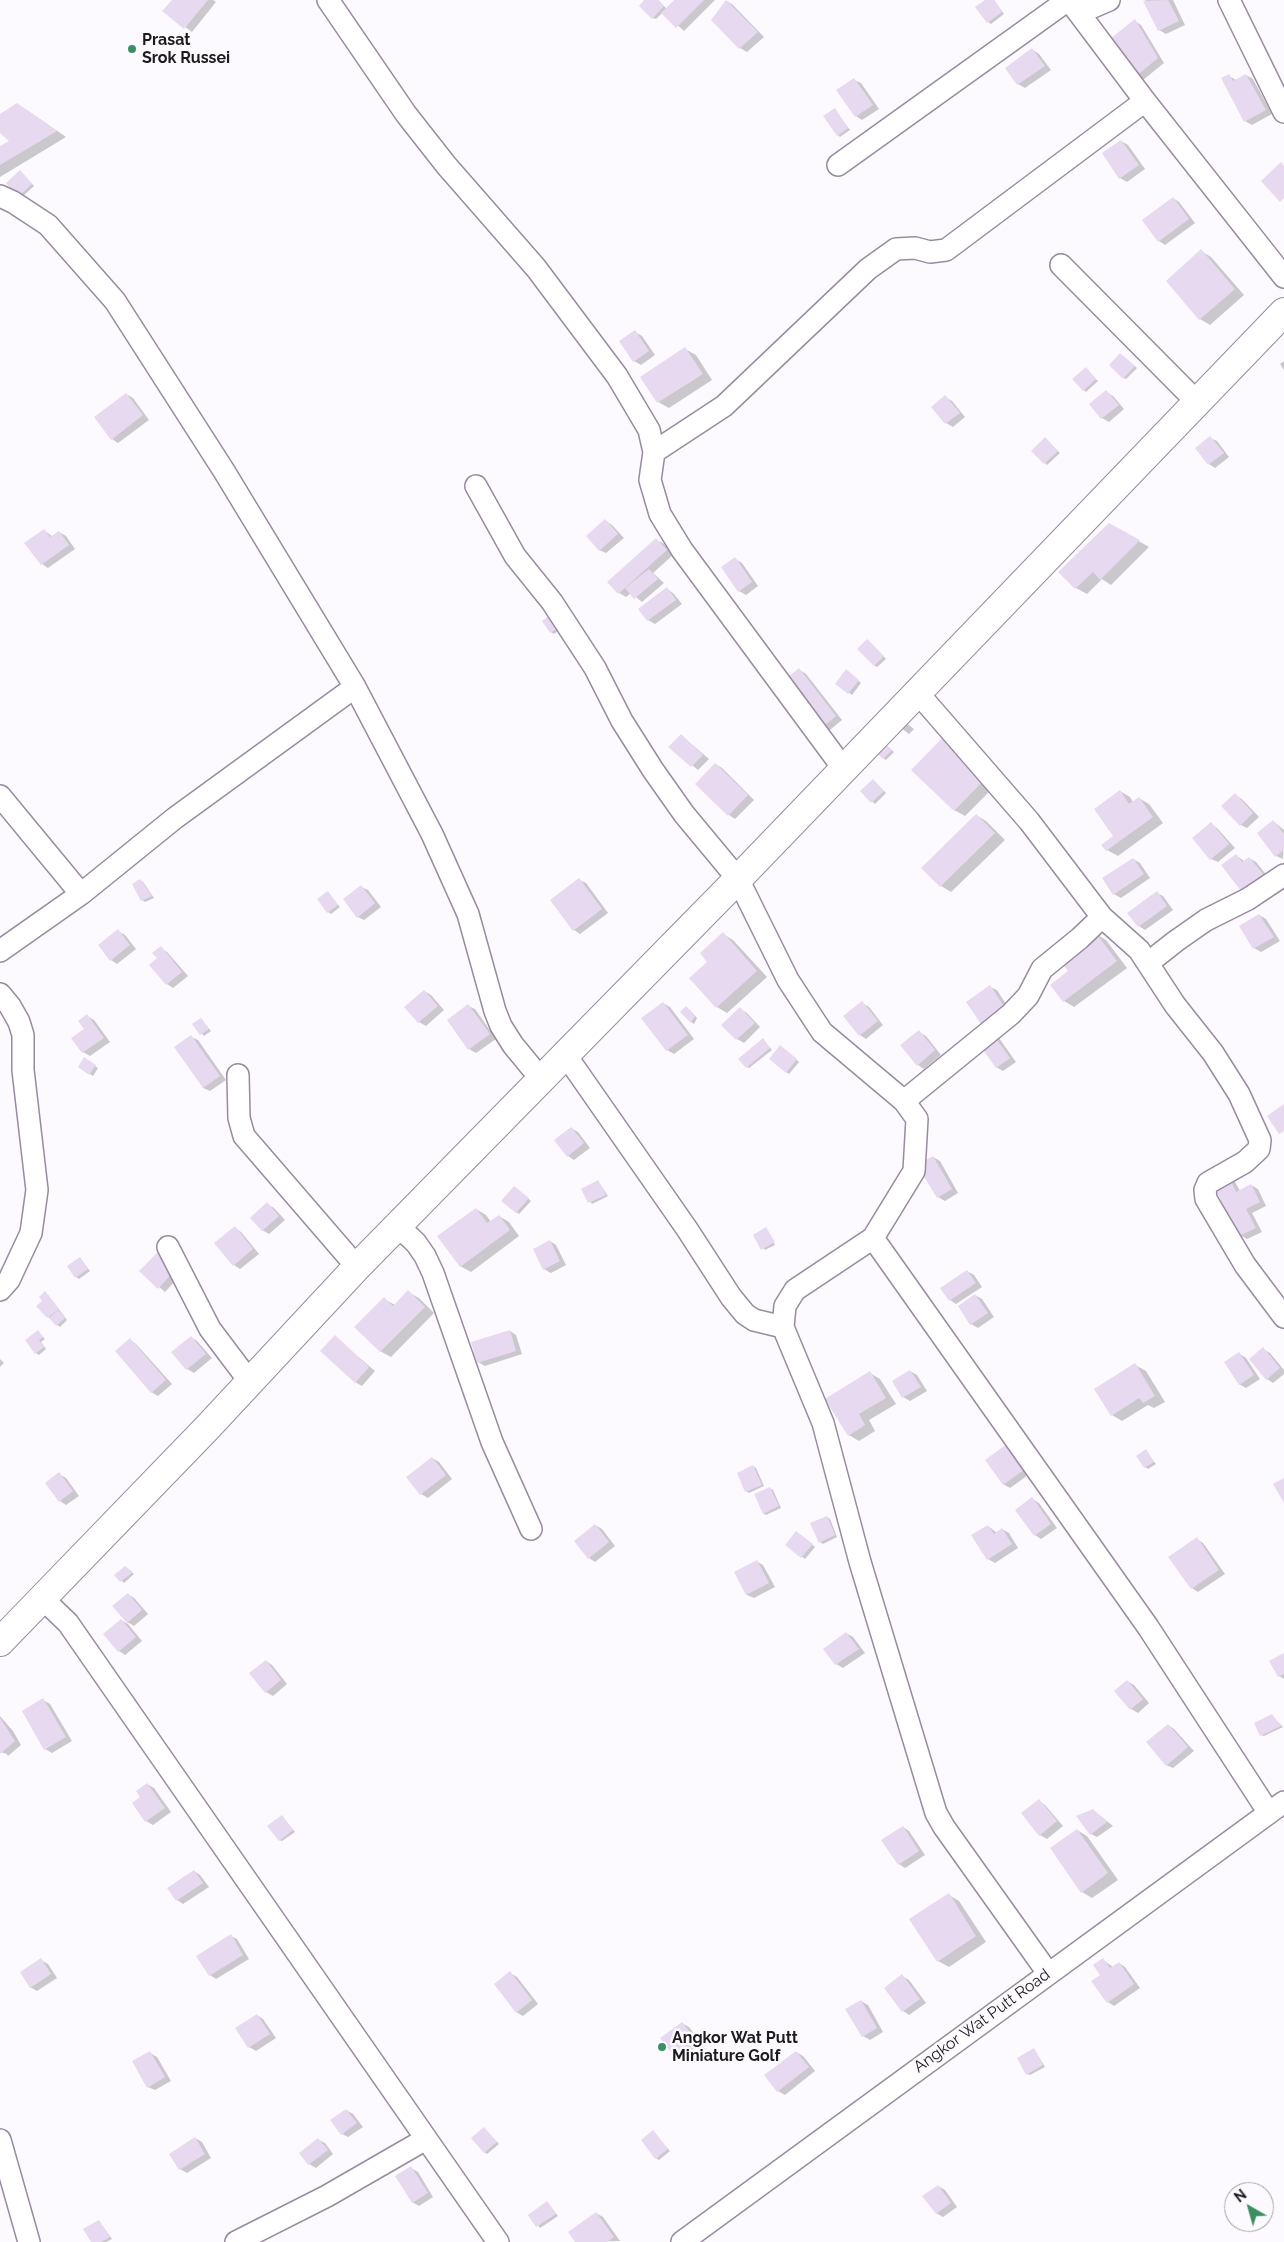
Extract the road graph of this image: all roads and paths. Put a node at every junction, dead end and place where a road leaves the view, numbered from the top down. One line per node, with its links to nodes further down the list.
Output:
1 (328, 0): 13 (street)
2 (1109, 0): 4 (street)
3 (1228, 0): 6 (street)
4 (1072, 4): 5 (street); 7 (street)
5 (1145, 101): 10 (street); 13 (street)
6 (1284, 112)
7 (838, 165)
8 (0, 196): 15 (street)
9 (1061, 265): 12 (street)
10 (1284, 278)
11 (1284, 312): 12 (street)
12 (1197, 402): 16 (street)
13 (654, 452): 17 (street)
14 (476, 486): 20 (street)
15 (355, 687): 21 (street); 28 (street)
16 (917, 692): 17 (street); 22 (street)
17 (843, 768): 20 (street)
18 (0, 796): 21 (street)
19 (1284, 875): 24 (street)
20 (738, 879): 26 (street); 29 (street)
21 (81, 894): 23 (street)
22 (1102, 917): 24 (street); 29 (street)
23 (0, 951)
24 (1148, 963): 35 (street)
25 (0, 994): 34 (street)
26 (565, 1054): 28 (street); 36 (street)
27 (238, 1075): 33 (street)
28 (541, 1079): 30 (street)
29 (904, 1101): 31 (street)
30 (398, 1226): 33 (street); 38 (street)
31 (873, 1238): 36 (street); 41 (street)
32 (168, 1247): 37 (street)
33 (357, 1267): 37 (street)
34 (0, 1290)
35 (1284, 1317)
36 (783, 1327): 42 (street)
37 (250, 1382): 39 (street)
38 (531, 1529)
39 (42, 1598): 40 (street); 44 (street)
40 (0, 1642)
41 (1276, 1808): 42 (street, Angkor Wat Putt Road)
42 (1048, 1973): 48 (street, Angkor Wat Putt Road)
43 (0, 2140): 45 (street)
44 (426, 2140): 46 (street); 47 (street)
45 (29, 2242)
46 (236, 2242)
47 (498, 2242)
48 (682, 2242)

